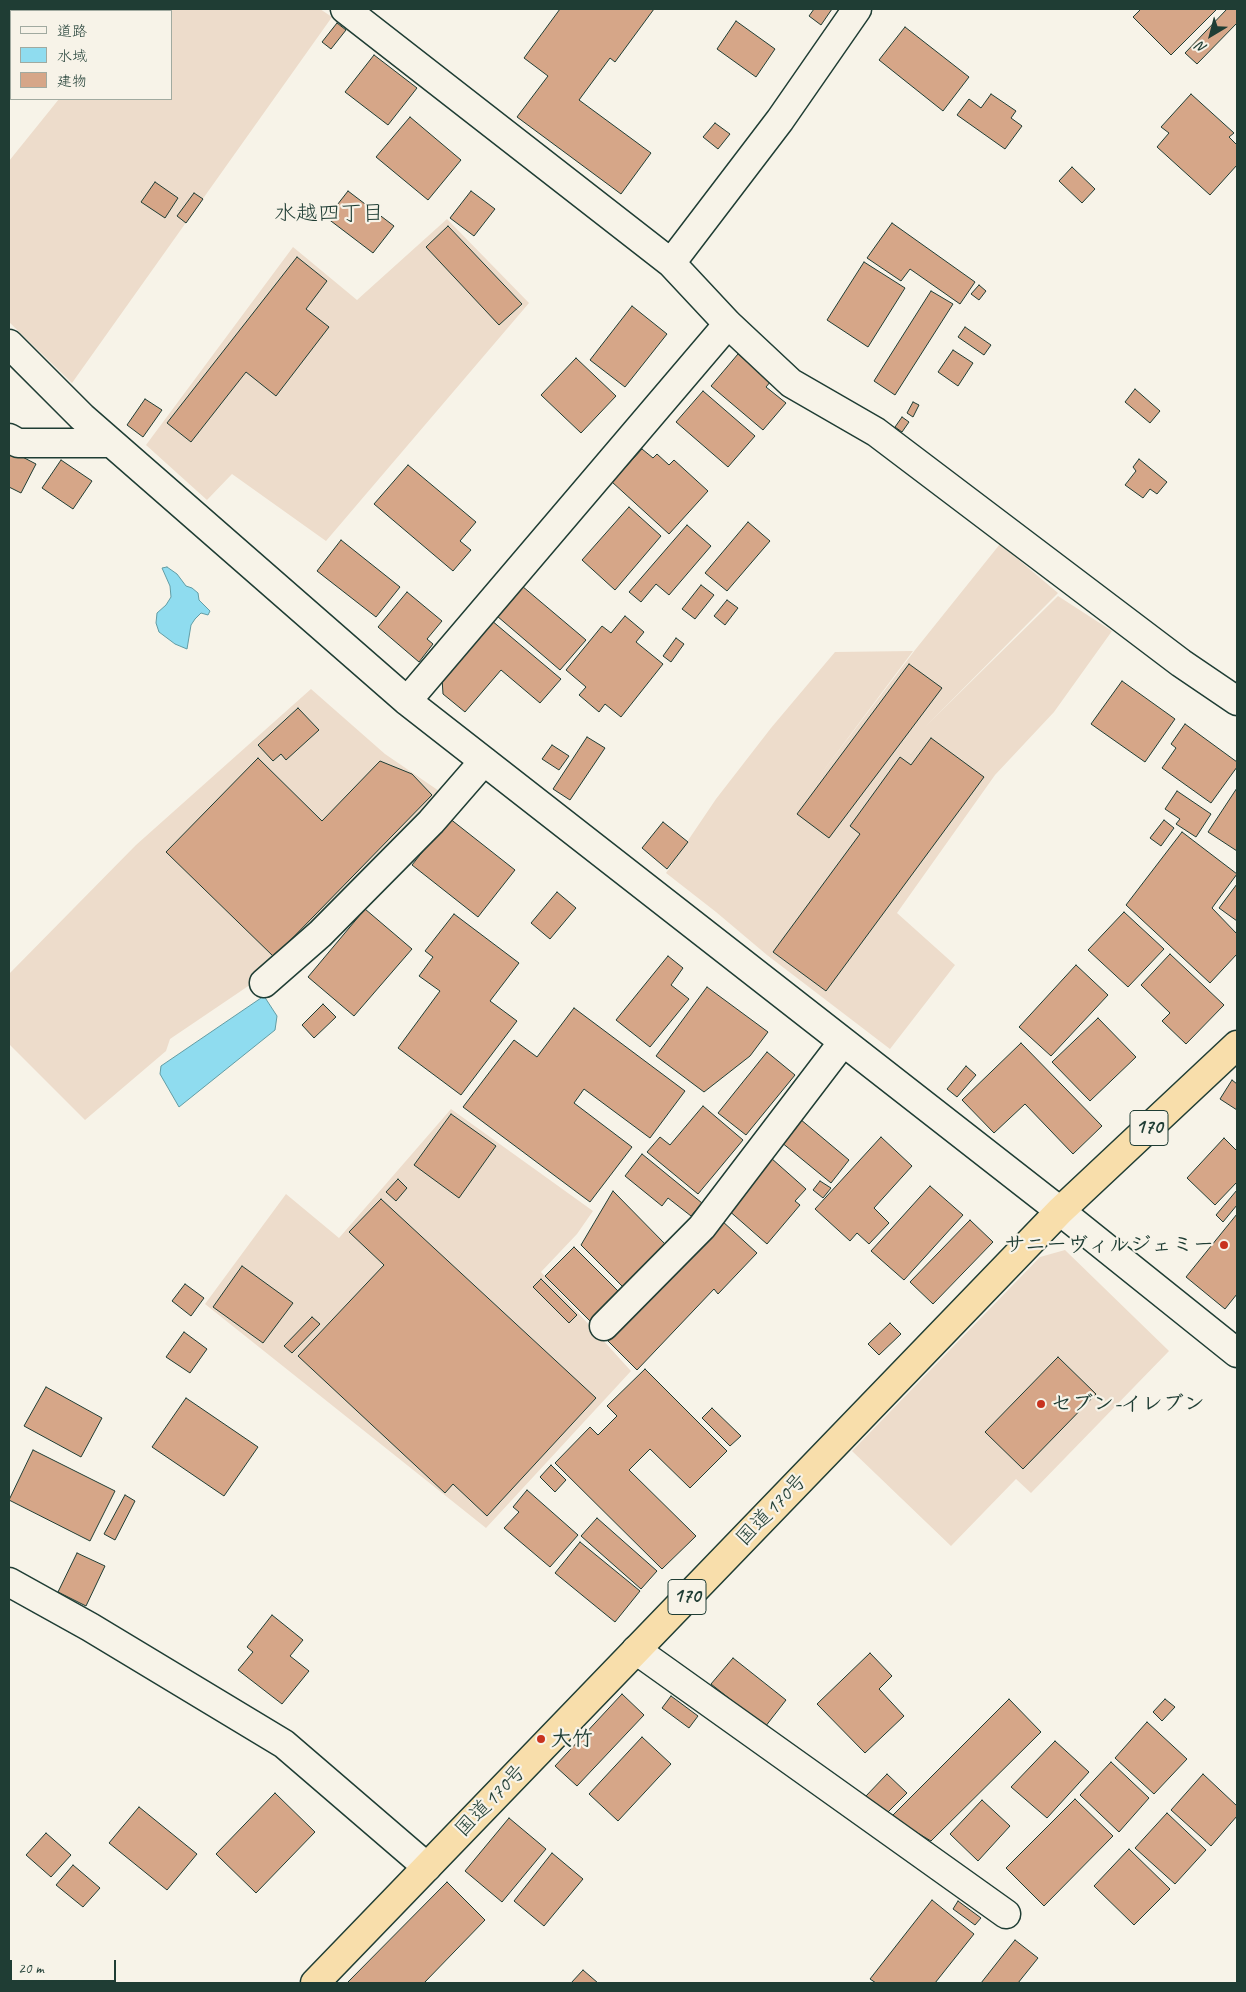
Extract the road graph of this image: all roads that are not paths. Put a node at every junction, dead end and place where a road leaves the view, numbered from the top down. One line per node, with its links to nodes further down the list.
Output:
1 (345, 9): 3 (street)
2 (857, 9): 3 (street)
3 (671, 263): 4 (street)
4 (728, 324): 8 (street); 9 (street)
5 (9, 344): 7 (street)
6 (9, 438): 7 (street)
7 (111, 443): 9 (street)
8 (1237, 700)
9 (407, 701): 10 (street)
10 (484, 761): 11 (street); 12 (street)
11 (264, 983)
12 (843, 1042): 14 (street); 15 (street)
13 (1237, 1045): 14 (highway, 国道170号 / 170)
14 (1060, 1211): 16 (street); 18 (highway, 国道170号 / 170)
15 (604, 1326)
16 (1237, 1353)
17 (9, 1582): 19 (street)
18 (636, 1650): 19 (highway, 国道170号 / 170); 20 (street)
19 (427, 1867): 21 (highway, 国道170号 / 170)
20 (1006, 1914)
21 (323, 1980)

